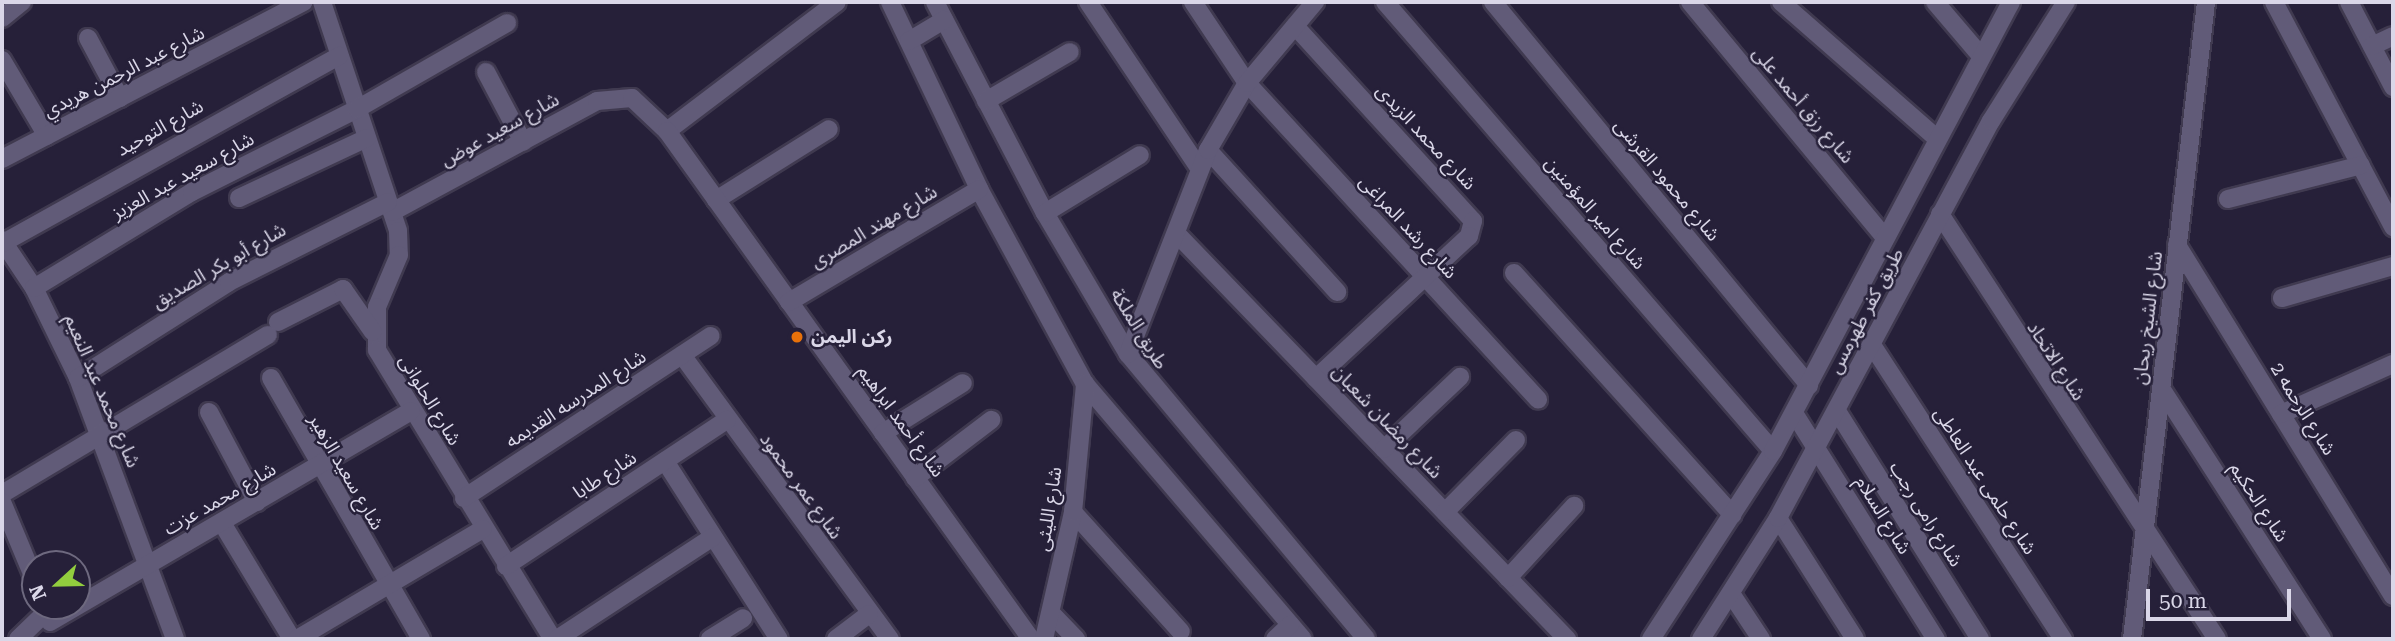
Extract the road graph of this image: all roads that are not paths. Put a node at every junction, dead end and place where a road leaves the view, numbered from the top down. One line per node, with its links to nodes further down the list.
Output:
1 (22, 2): 20 (street)
2 (303, 2): 35 (street, شارع عبد الرحمن هريدي)
3 (322, 2): 29 (street)
4 (837, 2): 40 (street)
5 (890, 2): 26 (street)
6 (935, 2): 21 (street, طريق الملكة)
7 (1088, 2): 49 (street)
8 (1193, 2): 33 (street, شارع رشد المراغى)
9 (1315, 2): 23 (street)
10 (1385, 2): 96 (street, شارع امير المؤمنين)
11 (1493, 2): 81 (street, شارع محمود القرشى)
12 (1689, 2): 59 (street, شارع رزق أحمد على)
13 (1781, 2): 42 (street)
14 (1935, 2): 30 (street)
15 (2011, 2): 30 (street, طريق كفر طهرمس)
16 (2066, 2): 56 (street, طريق كفر طهرمس)
17 (2206, 2): 61 (street, شارع الشيخ ريحان)
18 (2274, 2): 48 (street)
19 (2349, 2): 27 (street)
20 (2, 18)
21 (943, 20): 26 (street); 37 (street, طريق الملكة)
22 (507, 23): 38 (street, شارع سعيد عبد العزيز)
23 (1295, 26): 33 (street); 64 (street, شارع محمد الزيدى)
24 (2393, 36): 27 (street)
25 (88, 38): 35 (street)
26 (909, 41): 50 (street)
27 (2372, 46): 34 (street)
28 (1070, 52): 37 (street)
29 (339, 56): 38 (street); 60 (street, شارع التوحيد)
30 (1981, 56): 42 (street, طريق كفر طهرمس)
31 (2, 60): 41 (street)
32 (486, 72): 44 (street)
33 (1247, 83): 45 (street); 64 (street, شارع رشد المراغى)
34 (2393, 87)
35 (120, 98): 41 (street, شارع عبد الرحمن هريدي)
36 (632, 98): 40 (street, شارع أحمد ابراهيم); 44 (street, شارع سعيد عوض)
37 (986, 101): 55 (street, طريق الملكة)
38 (357, 109): 43 (street); 65 (street, شارع سعيد عبد العزيز)
39 (829, 129): 53 (street)
40 (667, 131): 53 (street, شارع أحمد ابراهيم)
41 (47, 136): 47 (street, شارع عبد الرحمن هريدي)
42 (1935, 137): 59 (street, طريق كفر طهرمس)
43 (367, 138): 51 (street); 54 (street)
44 (523, 142): 54 (street, شارع سعيد عوض)
45 (1208, 150): 49 (street); 66 (street)
46 (1140, 155): 55 (street)
47 (2, 159)
48 (2361, 165): 52 (street); 57 (street)
49 (1199, 169): 58 (street)
50 (979, 189): 68 (street, شارع مهند المصرى); 80 (street)
51 (239, 198)
52 (2228, 199)
53 (716, 200): 68 (street, شارع أحمد ابراهيم)
54 (390, 207): 69 (street); 76 (street, شارع أبو بكر الصديق)
55 (1045, 213): 72 (street, طريق الملكة)
56 (1940, 214): 71 (street, طريق كفر طهرمس); 110 (street, شارع الاتحاد)
57 (2393, 227)
58 (1176, 233): 72 (street); 78 (street, شارع رمضان شعبان)
59 (1883, 235): 81 (street, طريق كفر طهرمس)
60 (3, 242): 65 (street, شارع محمد عبد النعيم)
61 (2178, 245): 82 (street, شارع الشيخ ريحان); 88 (street, شارع الرحمه 2)
62 (2393, 266): 67 (street)
63 (1514, 273): 107 (street)
64 (1425, 277): 78 (street); 83 (street, شارع رشد المراغى)
65 (34, 288): 76 (street, شارع محمد عبد النعيم)
66 (1338, 292)
67 (2282, 298)
68 (789, 302): 91 (street, شارع أحمد ابراهيم)
69 (373, 332): 84 (street, شارع الحلوانى); 92 (street, شارع الحلوانى)
70 (711, 336): 73 (street, شارع المدرسه القديمه)
71 (1872, 345): 85 (street, طريق كفر طهرمس); 150 (street, شارع حلمى عبد العاطى)
72 (1128, 354): 142 (street, طريق الملكة)
73 (682, 355): 90 (street, شارع عمر محمود); 101 (street, شارع المدرسه القديمه)
74 (2393, 364): 88 (street)
75 (1460, 377): 94 (street)
76 (78, 378): 92 (street, شارع محمد عبد النعيم)
77 (271, 378): 98 (street, شارع سعيد الزهير)
78 (1316, 378): 94 (street, شارع رمضان شعبان)
79 (963, 383): 91 (street)
80 (1085, 384): 105 (street, شارع الليثى); 125 (street)
81 (1809, 384): 87 (street, طريق كفر طهرمس)
82 (2161, 388): 110 (street, شارع الشيخ ريحان); 153 (street, شارع الحكيم)
83 (1538, 400)
84 (411, 411): 98 (street, شارع محمد عزت); 101 (street, شارع الحلوانى)
85 (1837, 411): 95 (street, طريق كفر طهرمس); 149 (street, شارع رامى رجب)
86 (209, 412): 103 (street)
87 (1794, 413): 95 (street, شارع السلام); 96 (street, طريق كفر طهرمس)
88 (2281, 414): 119 (street, شارع الرحمه 2)
89 (991, 419): 99 (street)
90 (727, 420): 97 (street, شارع طابا); 122 (street, شارع عمر محمود)
91 (883, 433): 99 (street, شارع أحمد ابراهيم)
92 (100, 435): 100 (street); 114 (street, شارع محمد عبد النعيم)
93 (1516, 440): 106 (street)
94 (1384, 449): 106 (street, شارع رمضان شعبان)
95 (1817, 449): 108 (street, طريق كفر طهرمس); 148 (street, شارع السلام)
96 (1773, 452): 107 (street, طريق كفر طهرمس)
97 (665, 461): 112 (street); 115 (street, شارع طابا)
98 (317, 467): 103 (street, شارع محمد عزت); 117 (street, شارع سعيد الزهير)
99 (915, 478): 137 (street, شارع أحمد ابراهيم)
100 (2, 494)
101 (464, 498): 111 (street, شارع الحلوانى)
102 (2, 502): 113 (street)
103 (257, 502): 109 (street, شارع محمد عزت)
104 (1574, 506): 116 (street)
105 (1073, 512): 121 (street, شارع الليثى); 126 (street)
106 (1445, 512): 116 (street, شارع رمضان شعبان)
107 (1733, 515): 144 (street, طريق كفر طهرمس)
108 (1778, 518): 118 (street, طريق كفر طهرمس); 147 (street)
109 (222, 523): 114 (street, شارع محمد عزت); 129 (street)
110 (2144, 527): 151 (street, شارع الشيخ ريحان); 152 (street, شارع الاتحاد)
111 (483, 528): 115 (street, شارع الحلوانى); 117 (street)
112 (713, 537): 132 (street); 134 (street)
113 (22, 550)
114 (148, 566): 120 (street, شارع محمد عزت); 128 (street, شارع محمد عبد النعيم)
115 (506, 566): 132 (street, شارع الحلوانى)
116 (1508, 578): 143 (street, شارع رمضان شعبان)
117 (388, 585): 130 (street); 131 (street, شارع سعيد الزهير)
118 (1732, 594): 145 (street, طريق كفر طهرمس); 146 (street)
119 (2393, 596)
120 (91, 597)
121 (1051, 613): 138 (street, شارع الليثى); 139 (street)
122 (869, 614): 135 (street); 136 (street, شارع عمر محمود)
123 (743, 618): 133 (street)
124 (49, 620): 127 (street, شارع محمد عزت)
125 (1290, 625): 140 (street); 141 (street)
126 (1181, 632)
127 (18, 639)
128 (175, 639)
129 (292, 639)
130 (297, 639)
131 (421, 639)
132 (555, 639)
133 (710, 639)
134 (779, 639)
135 (836, 639)
136 (890, 639)
137 (1031, 639)
138 (1044, 639)
139 (1076, 639)
140 (1275, 639)
141 (1303, 639)
142 (1366, 639)
143 (1567, 639)
144 (1651, 639)
145 (1701, 639)
146 (1760, 639)
147 (1855, 639)
148 (1936, 639)
149 (1980, 639)
150 (2063, 639)
151 (2132, 639)
152 (2217, 639)
153 (2322, 639)

